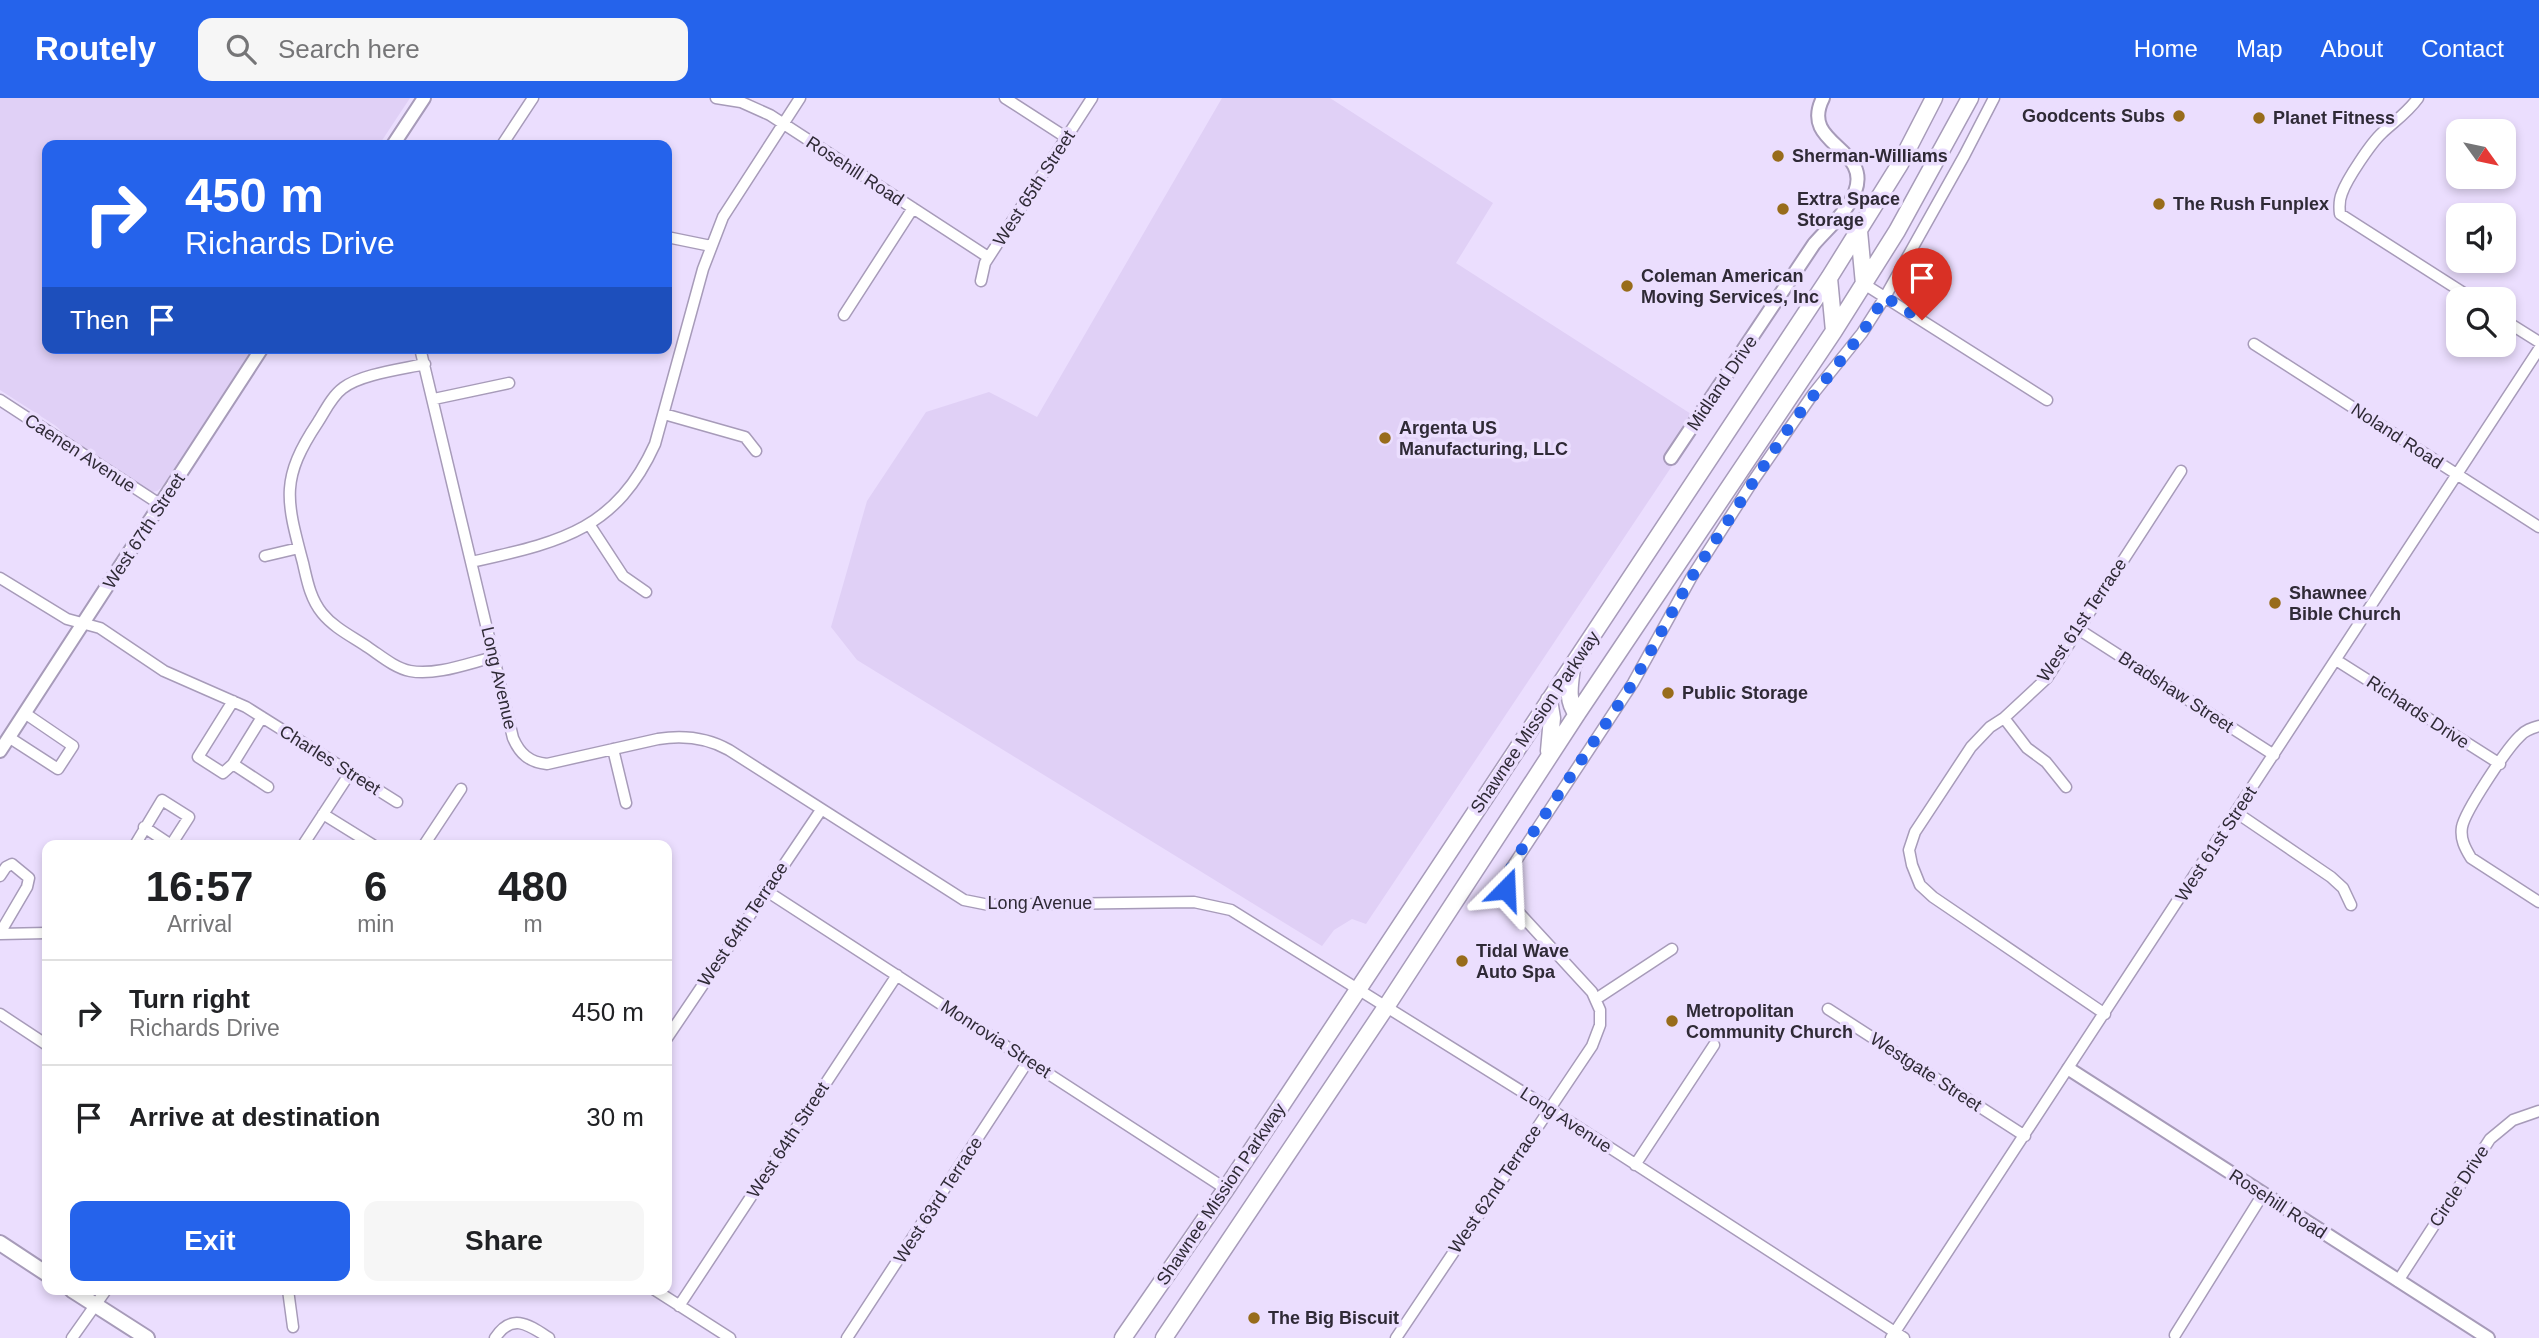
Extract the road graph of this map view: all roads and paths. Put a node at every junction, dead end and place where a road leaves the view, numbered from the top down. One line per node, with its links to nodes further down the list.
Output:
1 (424, 98): 14 (street)
2 (533, 98): 15 (street)
3 (716, 98): 12 (street, Rosehill Road)
4 (800, 98): 12 (street)
5 (1005, 98): 13 (street)
6 (1092, 98): 13 (street, West 65th Street)
7 (1823, 98): 41 (street, Midland Drive)
8 (1934, 98): 17 (highway, Shawnee Mission Parkway)
9 (1970, 98): 23 (highway, Shawnee Mission Parkway)
10 (1994, 98): 25 (street)
11 (2418, 98): 24 (street)
12 (783, 124): 16 (street, Rosehill Road); 19 (street)
13 (1066, 138): 20 (street, West 65th Street)
14 (396, 140)
15 (505, 140)
16 (913, 208): 20 (street, Rosehill Road); 26 (street)
17 (1859, 231): 21 (highway, Shawnee Mission Parkway); 23 (highway)
18 (672, 238): 19 (street)
19 (711, 246): 39 (street)
20 (988, 257): 22 (street, West 65th Street)
21 (1829, 278): 28 (highway); 56 (highway, Shawnee Mission Parkway)
22 (981, 281)
23 (1864, 284): 25 (street); 28 (highway, Shawnee Mission Parkway)
24 (2454, 287)
25 (1885, 297): 38 (street); 96 (street)
26 (844, 315)
27 (2516, 328): 29 (street)
28 (1834, 331): 60 (highway, Shawnee Mission Parkway)
29 (2539, 342)
30 (2254, 344): 43 (street, Noland Road)
31 (2539, 349): 43 (street, West 61st Street)
32 (258, 354): 44 (street, West 67th Street)
33 (422, 354): 34 (street, Long Avenue)
34 (425, 364): 37 (street, Long Avenue); 47 (street)
35 (509, 383): 37 (street)
36 (0, 400): 44 (street, Caenen Avenue)
37 (434, 400): 49 (street, Long Avenue)
38 (2047, 400)
39 (664, 414): 40 (street); 45 (street)
40 (756, 452)
41 (1671, 458)
42 (2181, 471): 53 (street, West 61st Terrace)
43 (2457, 474): 46 (street, Noland Road); 55 (street, West 61st Street)
44 (161, 505): 52 (street, West 67th Street)
45 (589, 524): 49 (street); 51 (street)
46 (2539, 527)
47 (299, 548): 48 (street); 54 (street)
48 (265, 556)
49 (472, 562): 54 (street, Long Avenue)
50 (0, 578): 52 (street, Charles Street)
51 (646, 592)
52 (83, 625): 58 (street, Charles Street); 59 (street, West 67th Street)
53 (2078, 629): 62 (street, West 61st Terrace); 67 (street, Bradshaw Street)
54 (494, 657): 65 (street, Long Avenue)
55 (2336, 660): 67 (street, West 61st Street); 70 (street, Richards Drive)
56 (1572, 666): 57 (highway, Shawnee Mission Parkway); 60 (highway)
57 (1549, 700): 68 (highway); 95 (highway, Shawnee Mission Parkway)
58 (233, 701): 61 (street, Charles Street); 69 (street)
59 (26, 714): 64 (street, West 67th Street); 64 (street)
60 (1577, 714): 68 (highway, Shawnee Mission Parkway)
61 (262, 717): 69 (street, Charles Street); 71 (street, Charles Street)
62 (2004, 718): 73 (street); 100 (street, West 61st Terrace)
63 (2539, 726): 70 (street)
64 (10, 738): 66 (street, West 67th Street)
65 (613, 749): 76 (street); 77 (street, Long Avenue)
66 (0, 751)
67 (2274, 755): 78 (street, West 61st Street)
68 (1549, 757): 97 (highway, Shawnee Mission Parkway)
69 (233, 764): 72 (street)
70 (2500, 764): 89 (street)
71 (350, 773): 75 (street, Charles Street); 79 (street)
72 (268, 787)
73 (2066, 787)
74 (461, 789): 86 (street)
75 (397, 802)
76 (626, 803)
77 (821, 810): 88 (street, West 64th Terrace); 95 (street, Long Avenue)
78 (2238, 813): 90 (street); 100 (street, West 61st Street)
79 (323, 814): 84 (street); 85 (street)
80 (144, 827): 81 (street); 82 (street); 83 (street)
81 (138, 840)
82 (164, 840)
83 (174, 840)
84 (306, 840)
85 (365, 840)
86 (427, 840)
87 (0, 876): 92 (street)
88 (765, 890): 94 (street, Monrovia Street); 101 (street, West 64th Terrace)
89 (2539, 902)
90 (2351, 905)
91 (42, 933): 92 (street)
92 (0, 934)
93 (1672, 949): 96 (street)
94 (897, 975): 104 (street, Monrovia Street); 120 (street, West 64th Street)
95 (1358, 989): 97 (street, Long Avenue); 110 (highway, Shawnee Mission Parkway)
96 (1596, 999): 106 (street, West 62nd Terrace)
97 (1386, 1007): 106 (street, Long Avenue); 131 (highway, Shawnee Mission Parkway)
98 (1828, 1009): 108 (street, Westgate Street)
99 (0, 1014): 102 (street)
100 (2105, 1014): 105 (street, West 61st Street)
101 (672, 1030)
102 (42, 1042)
103 (1714, 1045): 109 (street)
104 (1028, 1061): 110 (street, Monrovia Street); 129 (street, West 63rd Terrace)
105 (2070, 1069): 108 (street, West 61st Street); 111 (street, Rosehill Road)
106 (1550, 1109): 109 (street, Long Avenue); 132 (street, West 62nd Terrace)
107 (2539, 1111): 114 (street, Circle Drive)
108 (2025, 1136): 123 (street, West 61st Street)
109 (1635, 1165): 123 (street, Long Avenue)
110 (1226, 1189): 130 (highway, Shawnee Mission Parkway)
111 (2263, 1195): 114 (street, Rosehill Road); 122 (street)
112 (0, 1243): 113 (main road)
113 (42, 1270)
114 (2398, 1281): 133 (street, Rosehill Road)
115 (80, 1295): 119 (main road)
116 (102, 1295): 119 (street)
117 (289, 1295): 121 (street)
118 (663, 1295): 120 (street)
119 (95, 1304): 124 (street); 125 (main road)
120 (680, 1306): 128 (street)
121 (293, 1327)
122 (2175, 1335)
123 (1897, 1336)
124 (72, 1338)
125 (148, 1338)
126 (495, 1338): 127 (street)
127 (549, 1338)
128 (730, 1338)
129 (848, 1338)
130 (1123, 1338)
131 (1164, 1338)
132 (1396, 1338)
133 (2488, 1338)

